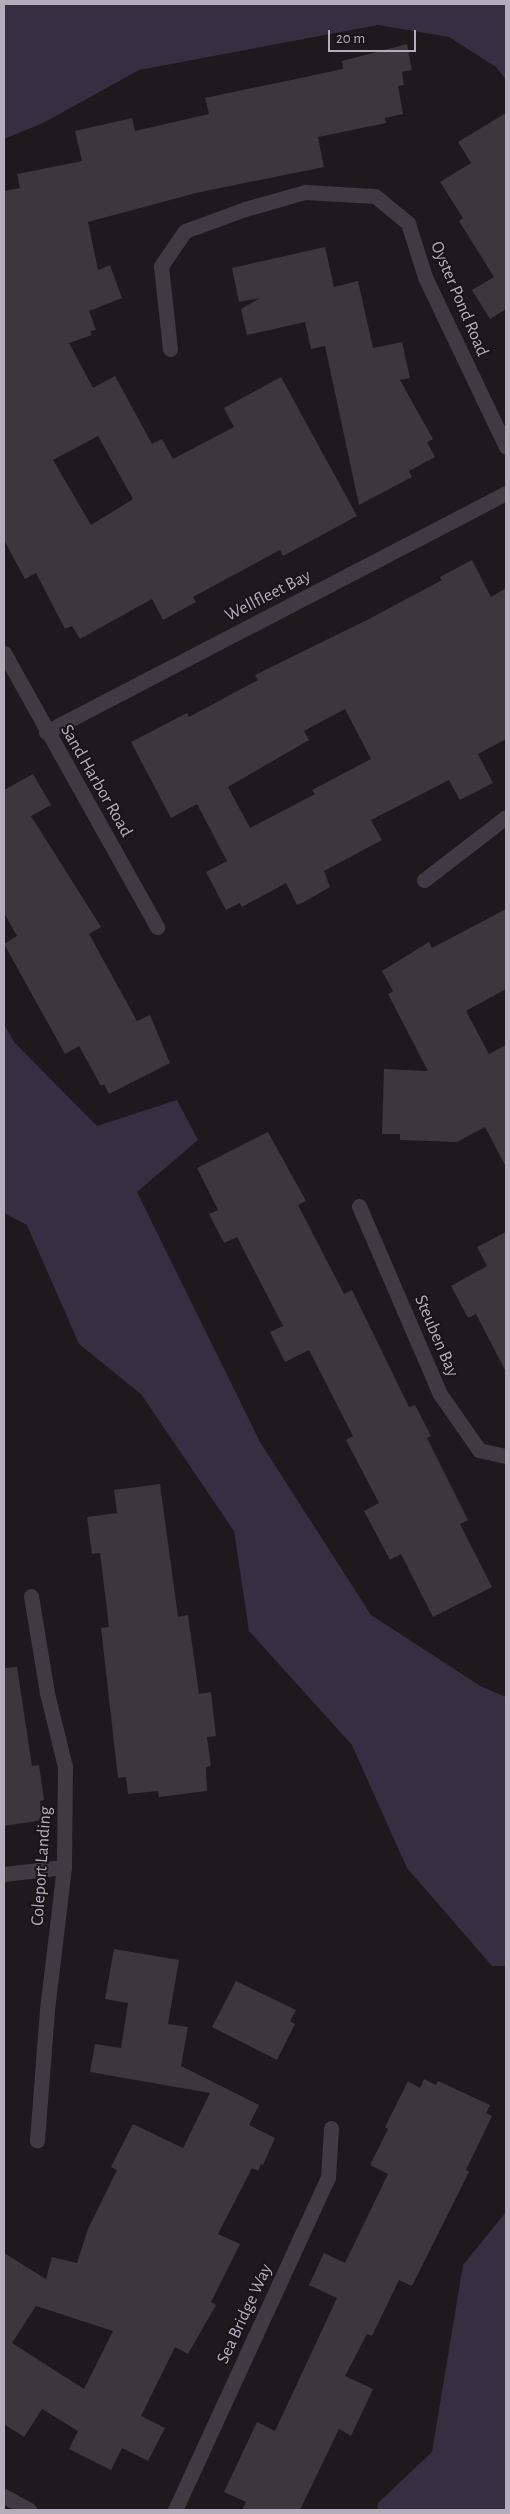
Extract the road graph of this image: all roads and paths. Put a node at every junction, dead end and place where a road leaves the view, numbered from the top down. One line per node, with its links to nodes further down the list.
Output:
1 (170, 349): 2 (street, Oyster Pond Road)
2 (506, 447)
3 (506, 493): 5 (street, Wellfleet Bay)
4 (4, 653): 5 (street, Sand Harbor Road)
5 (46, 732): 8 (street, Sand Harbor Road)
6 (506, 817): 7 (street)
7 (424, 880)
8 (158, 927)
9 (359, 1206): 10 (street, Steuben Bay)
10 (506, 1456)
11 (31, 1596): 12 (street, Coleport Landing)
12 (64, 1868): 13 (street); 15 (street, Coleport Landing)
13 (4, 1874)
14 (332, 2128): 18 (street, Sea Bridge Way)
15 (37, 2141)
16 (9, 2504): 17 (street)
17 (29, 2510)
18 (175, 2510)

